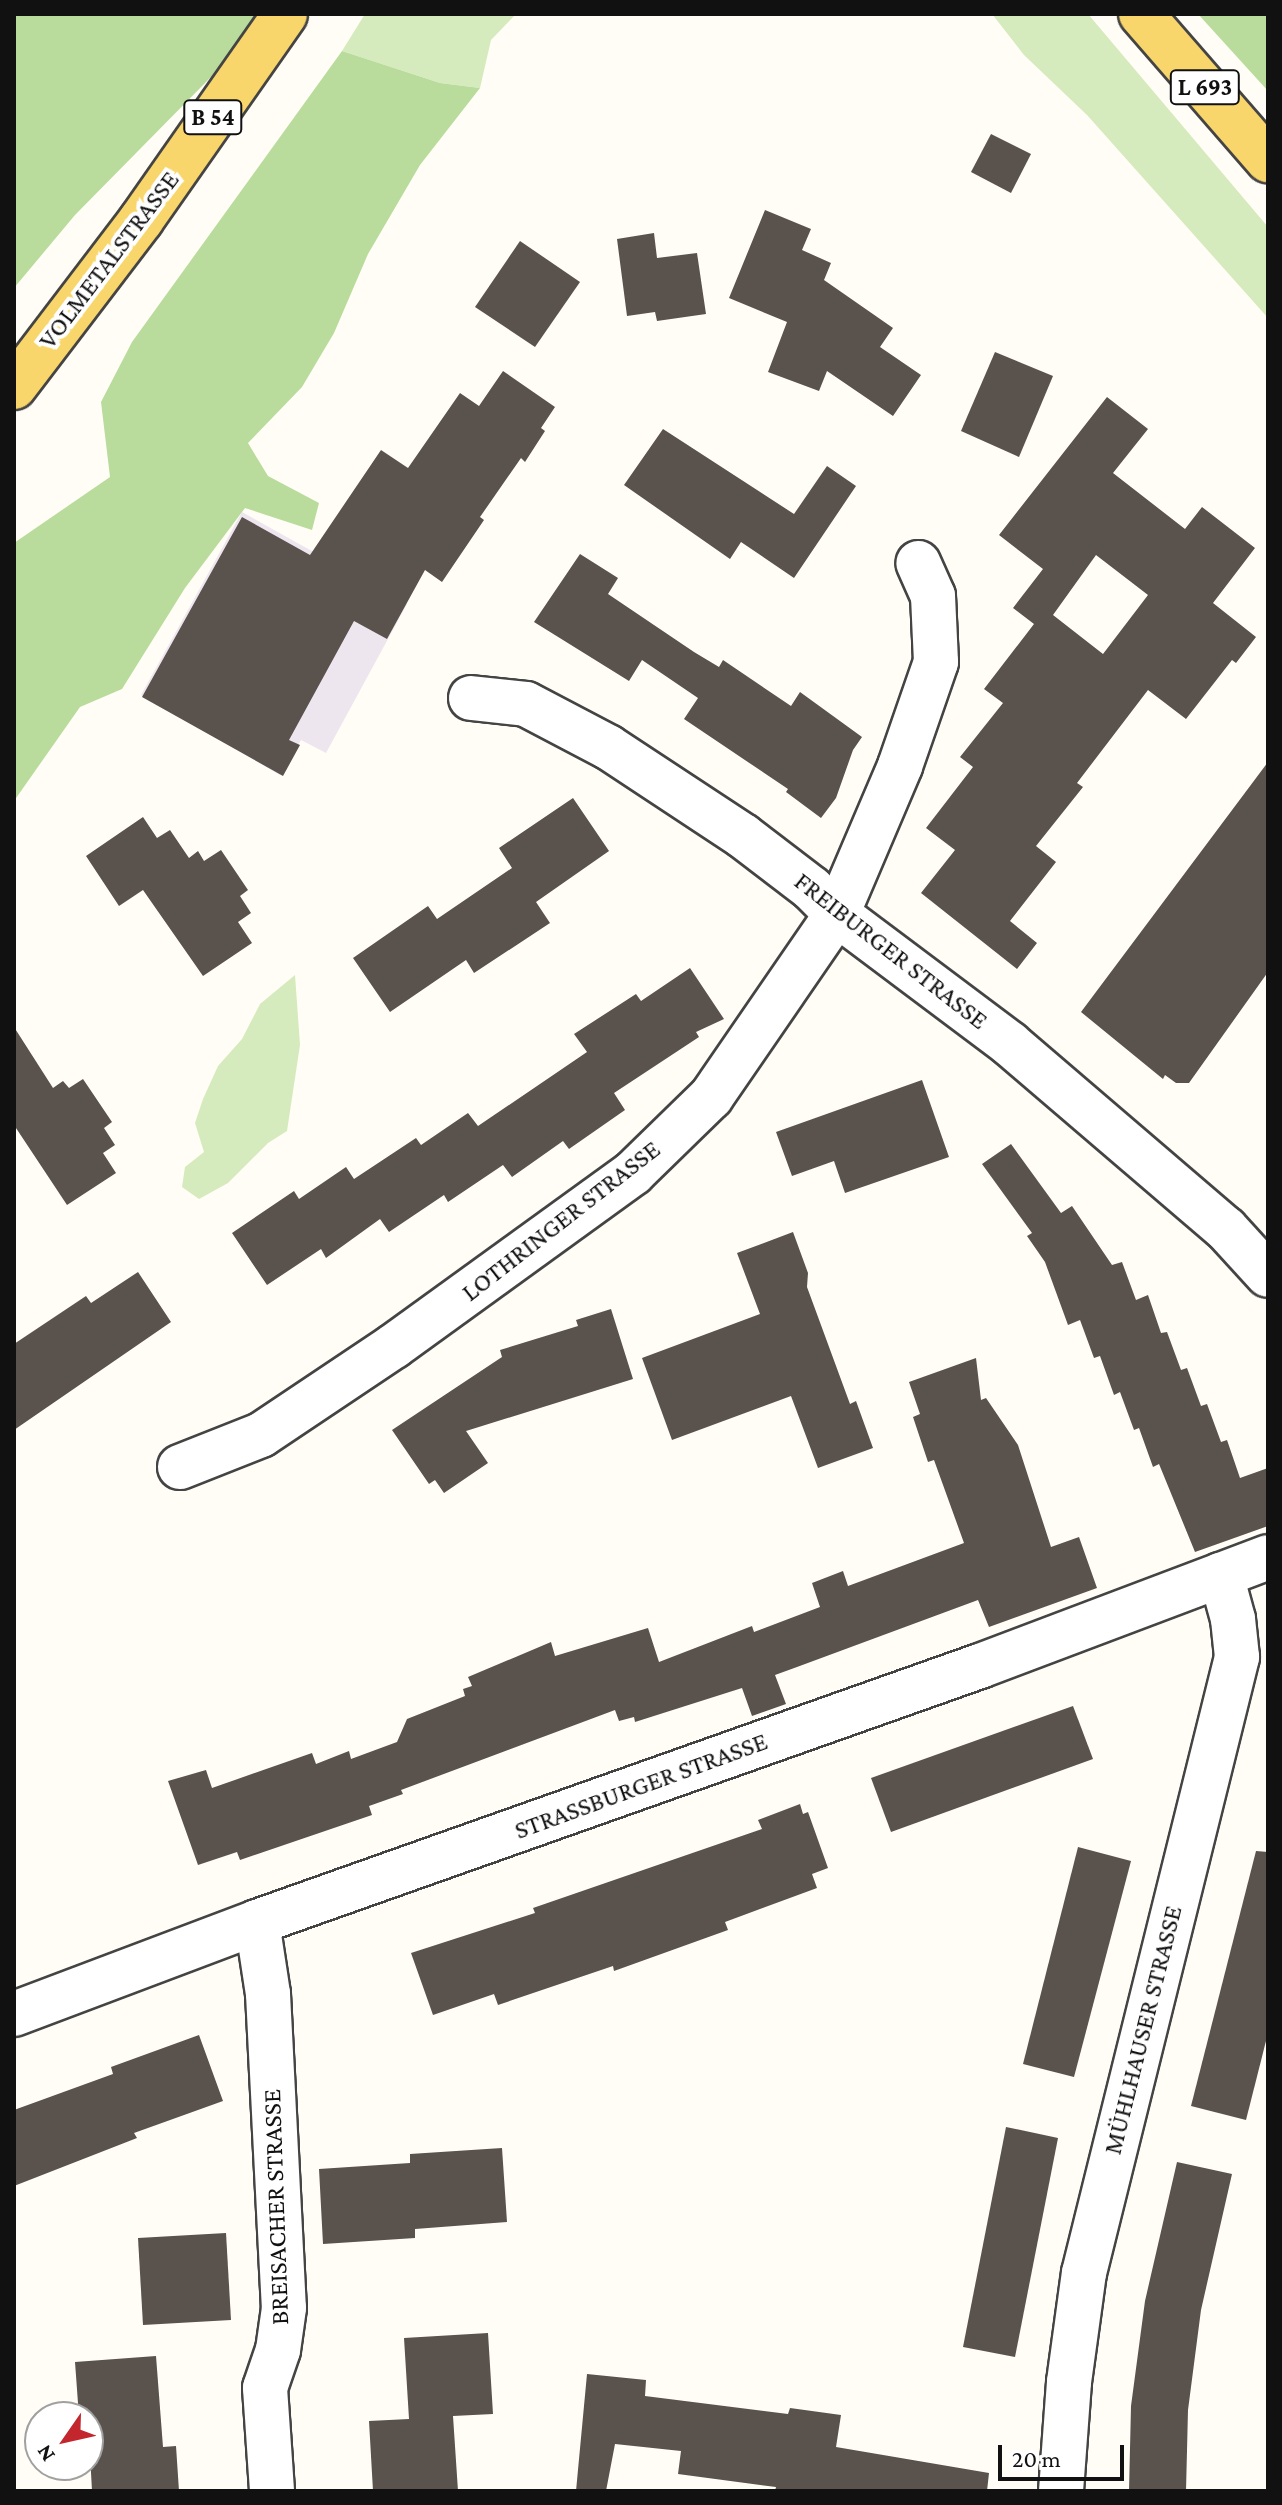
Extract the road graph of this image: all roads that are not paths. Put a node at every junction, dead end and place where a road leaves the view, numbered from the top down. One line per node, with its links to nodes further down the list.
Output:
1 (285, 14): 4 (main road, VOLMETALSTRASSE / B 54)
2 (1141, 14): 3 (main road, L 693)
3 (1268, 160)
4 (26, 371)
5 (918, 563): 7 (street, LOTHRINGER STRASSE)
6 (471, 698): 7 (street, FREIBURGER STRASSE)
7 (837, 914): 8 (street, FREIBURGER STRASSE); 9 (street, LOTHRINGER STRASSE)
8 (1268, 1275)
9 (180, 1467)
10 (1268, 1557): 11 (street, STRASSBURGER STRASSE)
11 (1221, 1575): 12 (street, STRASSBURGER STRASSE); 15 (street, MÜHLHAUSER STRASSE)
12 (257, 1922): 13 (street, STRASSBURGER STRASSE); 14 (street, BREISACHER STRASSE)
13 (14, 2014)
14 (272, 2491)
15 (1061, 2491)

